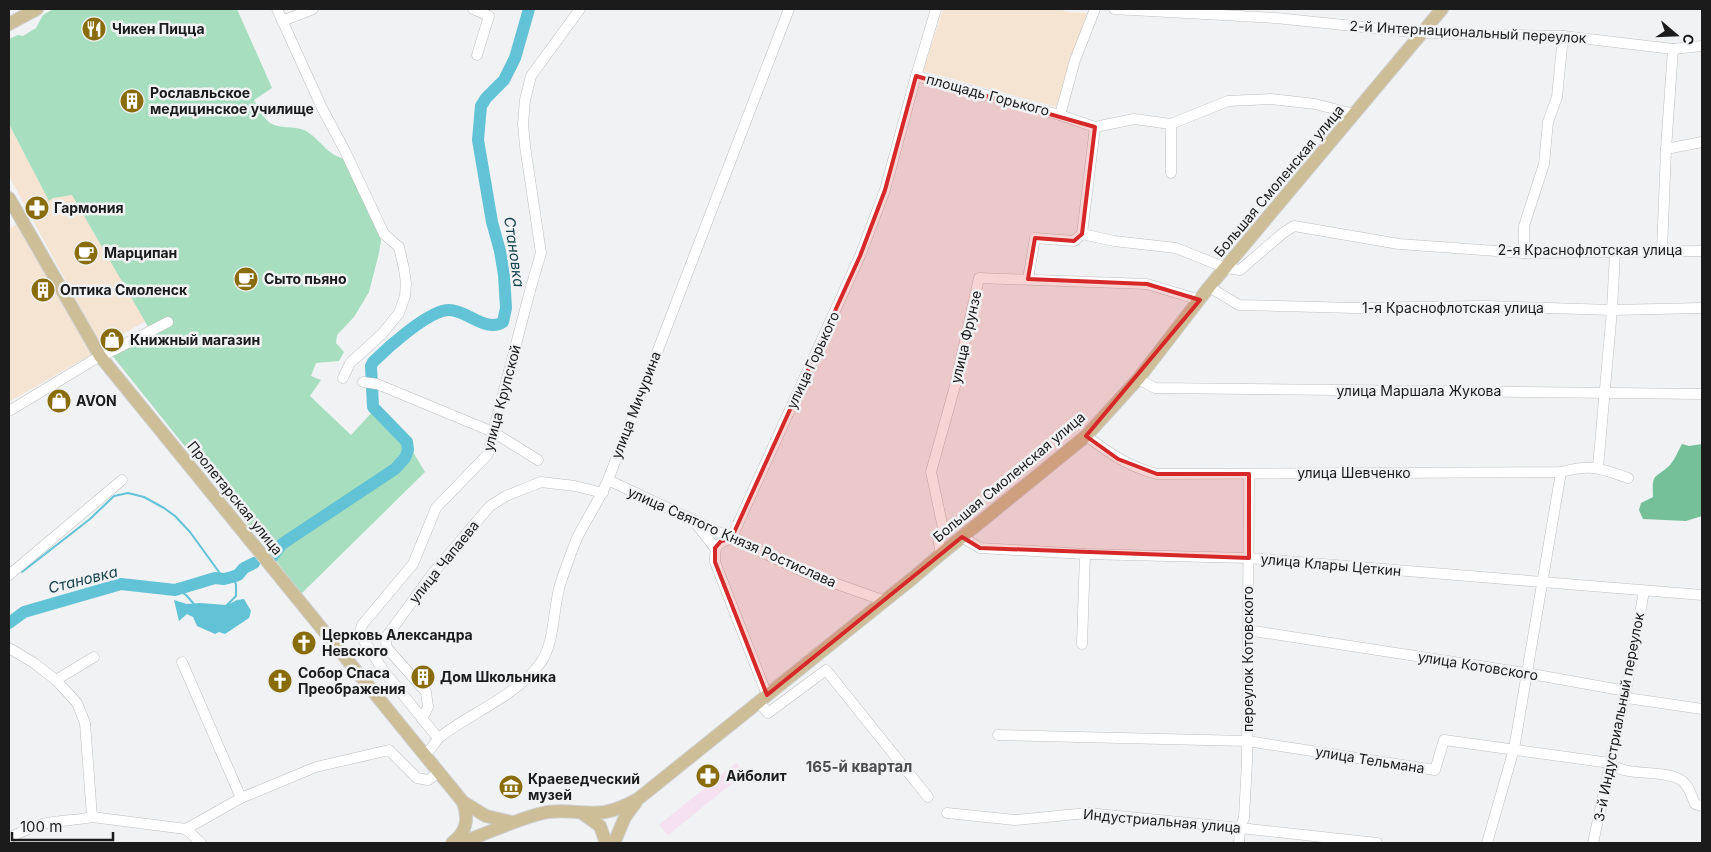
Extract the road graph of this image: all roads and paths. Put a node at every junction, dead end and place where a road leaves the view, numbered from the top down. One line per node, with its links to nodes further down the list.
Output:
1 (37, 9): 13 (main road)
2 (277, 9): 12 (street)
3 (314, 9): 12 (street)
4 (473, 9): 18 (street)
5 (580, 9): 48 (street, улица Крупской)
6 (789, 9): 56 (street, улица Мичурина)
7 (936, 9): 19 (street, улица Горького)
8 (1095, 9): 21 (street, площадь Горького)
9 (1114, 9): 11 (street, 2-й Интернациональный переулок)
10 (1442, 9): 14 (main road, Большая Смоленская улица)
11 (1277, 14): 14 (street, 2-й Интернациональный переулок)
12 (282, 21): 42 (street)
13 (9, 24)
14 (1421, 33): 15 (street, 2-й Интернациональный переулок); 20 (main road, Большая Смоленская улица)
15 (1563, 36): 17 (street, 2-й Интернациональный переулок); 32 (street)
16 (1702, 46): 17 (street, 2-й Интернациональный переулок)
17 (1673, 49): 25 (street)
18 (477, 55)
19 (916, 76): 21 (street, площадь Горького); 60 (street, улица Горького)
20 (1354, 114): 22 (street); 34 (main road, Большая Смоленская улица)
21 (1060, 115): 23 (street, площадь Горького)
22 (1171, 124): 23 (street, площадь Горького); 26 (street)
23 (1095, 126): 29 (street)
24 (1702, 142): 25 (street)
25 (1666, 149): 30 (street)
26 (1171, 173)
27 (9, 198): 28 (main road, Пролетарская улица)
28 (14, 219): 41 (main road, Пролетарская улица)
29 (1082, 234): 34 (street); 35 (street)
30 (1662, 251): 31 (street, 2-я Краснофлотская улица); 33 (street, 2-я Краснофлотская улица)
31 (1702, 251)
32 (1524, 252): 33 (street, 2-я Краснофлотская улица); 34 (street, 2-я Краснофлотская улица)
33 (1614, 253): 39 (street)
34 (1226, 268): 36 (main road, Большая Смоленская улица)
35 (1028, 279): 37 (street, улица Фрунзе); 62 (street, улица Фрунзе)
36 (1209, 287): 37 (main road, Большая Смоленская улица); 39 (street, 1-я Краснофлотская улица)
37 (1200, 300): 43 (main road, Большая Смоленская улица)
38 (1702, 308): 39 (street, 1-я Краснофлотская улица)
39 (1612, 310): 45 (street)
40 (168, 322): 41 (street)
41 (100, 356): 47 (street); 85 (main road, Пролетарская улица)
42 (343, 378)
43 (1138, 379): 45 (street, улица Маршала Жукова); 49 (main road, Большая Смоленская улица)
44 (363, 382): 48 (street)
45 (1605, 392): 46 (street, улица Маршала Жукова); 51 (street)
46 (1702, 394)
47 (9, 411)
48 (492, 432): 50 (street); 80 (street, улица Крупской)
49 (1086, 436): 53 (street, улица Шевченко); 59 (main road, Большая Смоленская улица)
50 (538, 460)
51 (1598, 467): 52 (street, улица Шевченко); 54 (street, улица Шевченко)
52 (1561, 472): 53 (street, улица Шевченко); 66 (street)
53 (1249, 474): 64 (street, переулок Котовского)
54 (1628, 478)
55 (122, 480): 65 (street)
56 (608, 480): 57 (street, улица Мичурина); 58 (street, улица Святого Князя Ростислава)
57 (603, 493): 80 (street, улица Чапаева); 82 (street, улица Мичурина)
58 (695, 522): 60 (street, улица Святого Князя Ростислава); 61 (street)
59 (962, 537): 62 (main road, Большая Смоленская улица); 63 (street, улица Клары Цеткин)
60 (731, 539): 61 (street); 69 (street, улица Святого Князя Ростислава)
61 (715, 548): 78 (street)
62 (941, 554): 69 (main road, Большая Смоленская улица)
63 (1085, 554): 64 (street, улица Клары Цеткин); 71 (street)
64 (1248, 558): 66 (street, улица Клары Цеткин); 70 (street, переулок Котовского)
65 (9, 575)
66 (1542, 582): 67 (street, улица Клары Цеткин); 75 (street)
67 (1644, 591): 68 (street, улица Клары Цеткин); 77 (street, 3-й Индустриальный переулок)
68 (1702, 595)
69 (885, 601): 78 (main road, Большая Смоленская улица)
70 (1247, 630): 75 (street, улица Котовского); 83 (street, переулок Котовского)
71 (1082, 644)
72 (9, 648): 76 (street)
73 (94, 657): 76 (street)
74 (182, 662): 89 (street)
75 (1526, 673): 77 (street, улица Котовского); 84 (street)
76 (56, 680): 95 (street)
77 (1626, 691): 79 (street, улица Котовского); 86 (street, 3-й Индустриальный переулок)
78 (763, 699): 88 (street); 90 (main road, Большая Смоленская улица)
79 (1702, 709)
80 (422, 719): 82 (street, улица Крупской)
81 (998, 735): 83 (street, улица Тельмана)
82 (438, 738): 85 (street, улица Мичурина)
83 (1247, 740): 84 (street, улица Тельмана); 97 (street, переулок Котовского)
84 (1514, 749): 86 (street, улица Тельмана); 107 (street)
85 (425, 754): 87 (main road, Пролетарская улица)
86 (1610, 764): 92 (street, улица Тельмана); 108 (street, 3-й Индустриальный переулок)
87 (439, 772): 89 (street); 91 (main road, Пролетарская улица)
88 (928, 797)
89 (241, 798): 98 (street)
90 (638, 799): 93 (main road, Большая Смоленская улица); 104 (main road, Большая Смоленская улица)
91 (463, 802): 96 (main road, Пролетарская улица); 101 (main road)
92 (1702, 806)
93 (577, 811): 96 (main road, Большая Смоленская улица); 103 (main road)
94 (946, 813): 97 (street, Индустриальная улица)
95 (92, 817): 98 (street); 99 (street)
96 (511, 822): 102 (main road, Большая Смоленская улица)
97 (1240, 828): 105 (street, переулок Котовского); 106 (street, Индустриальная улица)
98 (186, 829): 100 (street)
99 (9, 838)
100 (201, 843)
101 (452, 843)
102 (459, 843)
103 (606, 843)
104 (614, 843)
105 (1239, 843)
106 (1377, 843)
107 (1487, 843)
108 (1593, 843)

